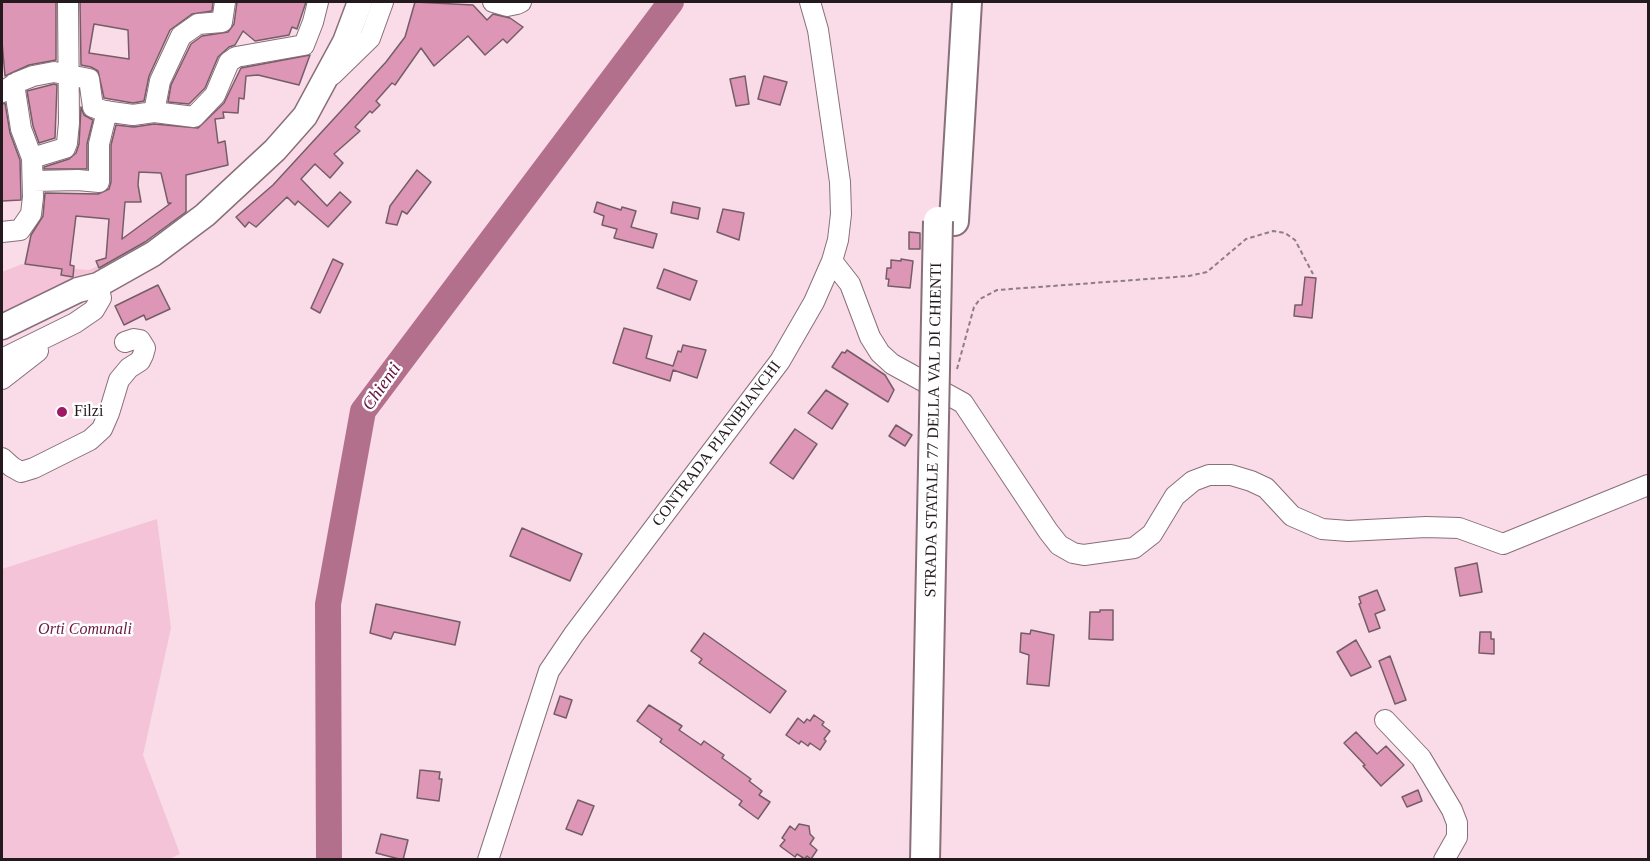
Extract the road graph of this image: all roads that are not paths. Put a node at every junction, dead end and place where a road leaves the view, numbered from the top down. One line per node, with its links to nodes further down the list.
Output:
1 (68, 2): 12 (street)
2 (225, 2): 16 (street)
3 (318, 2): 16 (street)
4 (346, 2): 14 (main road)
5 (360, 2): 14 (main road)
6 (383, 2): 14 (street)
7 (493, 2): 8 (street)
8 (521, 2)
9 (810, 2): 21 (street, CONTRADA PIANIBIANCHI)
10 (951, 2): 32 (highway, STRADA STATALE 77 DELLA VAL DI CHIENTI, bridge)
11 (967, 2): 33 (highway, STRADA STATALE 77 DELLA VAL DI CHIENTI)
12 (69, 75): 13 (street); 15 (street); 18 (street)
13 (5, 85): 17 (street)
14 (322, 86): 22 (main road)
15 (107, 111): 16 (street); 19 (street)
16 (154, 112)
17 (11, 130): 18 (street)
18 (32, 158): 19 (street)
19 (33, 181): 20 (street)
20 (2, 232)
21 (831, 261): 29 (street); 31 (street, CONTRADA PIANIBIANCHI)
22 (98, 285): 23 (street); 24 (main road)
23 (75, 323): 26 (street); 27 (street)
24 (2, 327)
25 (125, 342): 28 (street)
26 (2, 359)
27 (2, 379)
28 (2, 458)
29 (1648, 485)
30 (1385, 720): 34 (street)
31 (488, 860)
32 (925, 860)
33 (942, 860)
34 (1444, 860)

